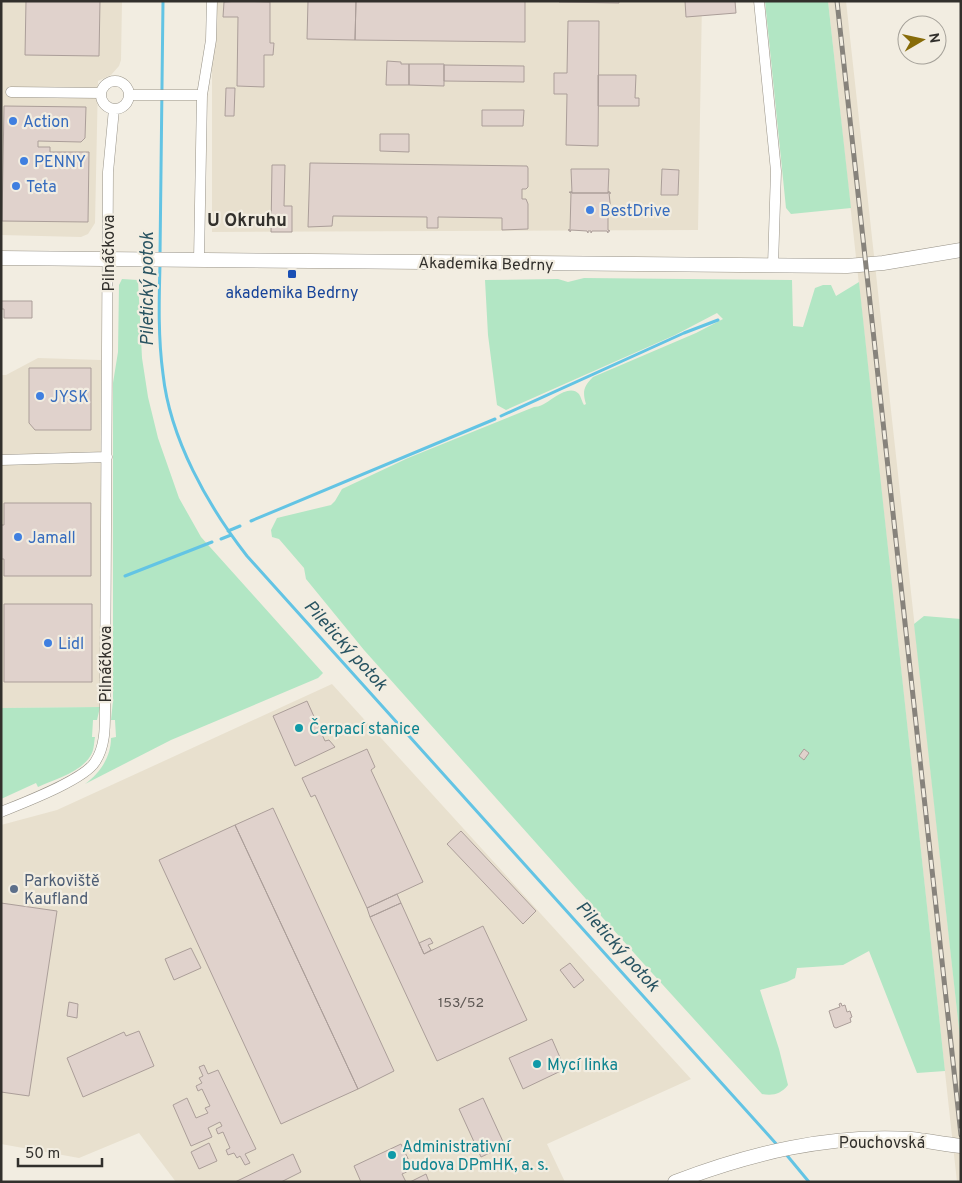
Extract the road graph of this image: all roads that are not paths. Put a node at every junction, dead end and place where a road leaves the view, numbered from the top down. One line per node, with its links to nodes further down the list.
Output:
1 (212, 1): 6 (street)
2 (759, 1): 12 (street)
3 (11, 92): 4 (street)
4 (101, 93): 5 (street); 7 (street)
5 (129, 95): 6 (street); 7 (street)
6 (202, 95): 11 (street)
7 (114, 109): 10 (street, Pilnáčkova)
8 (961, 250): 12 (street, Akademika Bedrny)
9 (1, 258): 10 (street, Akademika Bedrny)
10 (108, 260): 11 (street, Akademika Bedrny); 13 (street, Pilnáčkova)
11 (198, 260): 12 (street, Akademika Bedrny)
12 (773, 265)
13 (107, 458): 14 (street); 15 (street, Pilnáčkova)
14 (1, 460)
15 (1, 812)
16 (961, 1146): 17 (street, Pouchovská)
17 (684, 1180)

